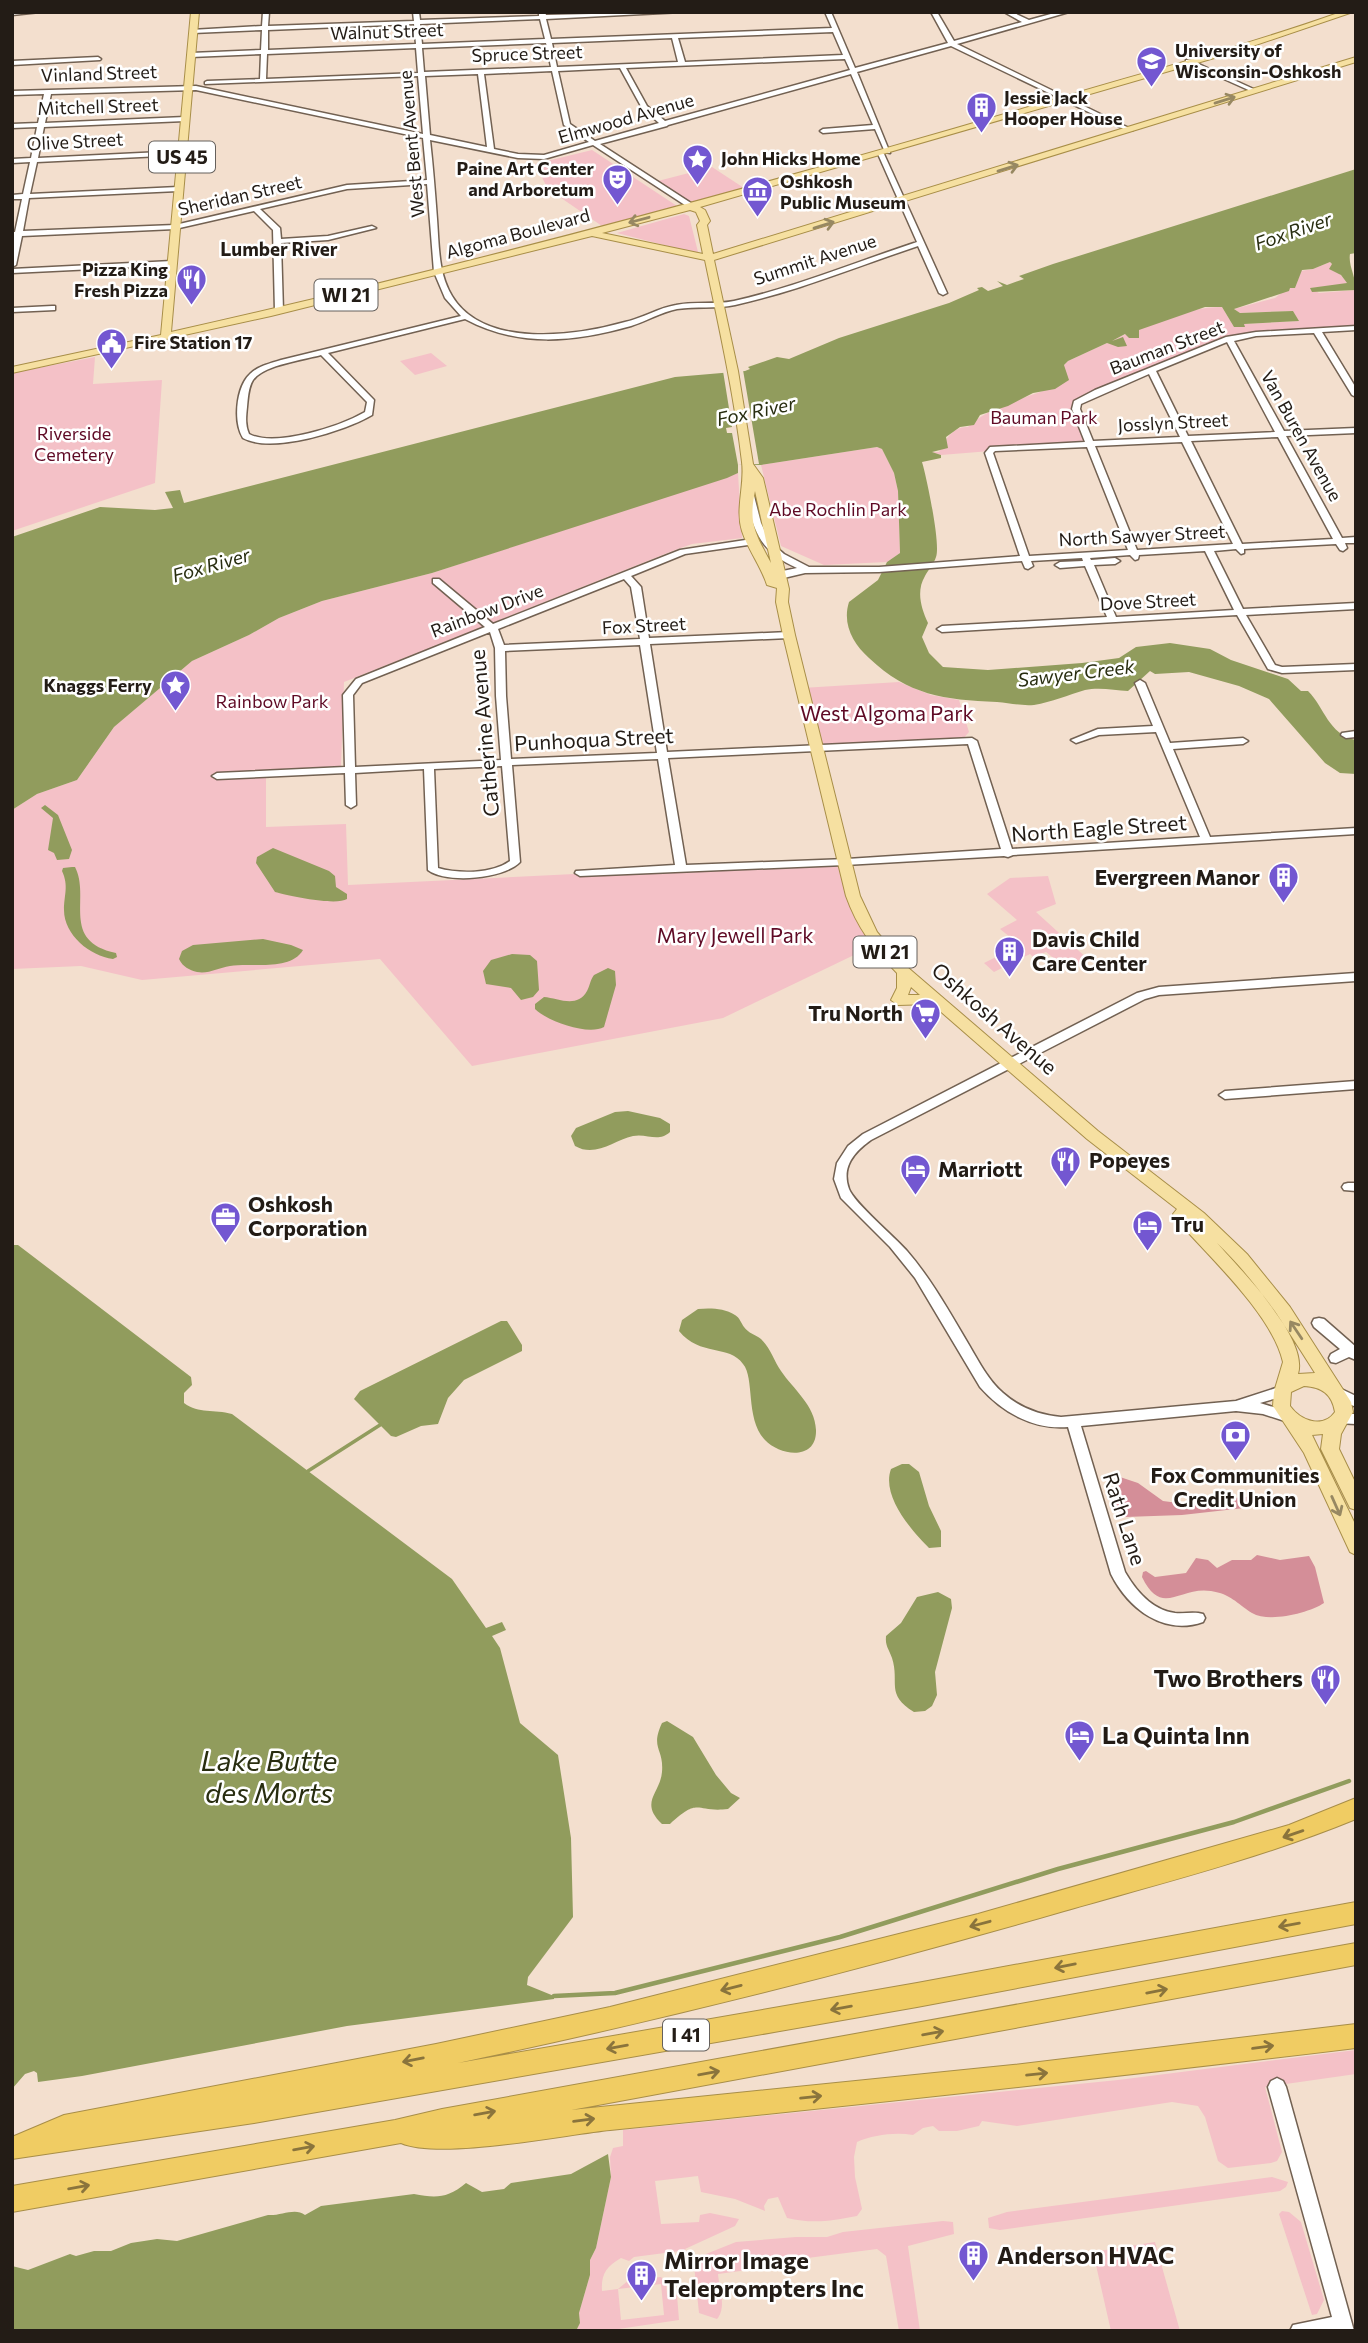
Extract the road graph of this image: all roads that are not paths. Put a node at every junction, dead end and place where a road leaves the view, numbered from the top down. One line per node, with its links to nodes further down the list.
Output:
1 (26, 12): 2 (street); 12 (street)
2 (37, 12)
3 (195, 12): 18 (main road, US 45)
4 (266, 12): 16 (street)
5 (416, 12): 14 (street, West Bent Avenue)
6 (680, 12): 13 (street)
7 (828, 12): 17 (street)
8 (934, 12): 21 (street)
9 (1007, 12): 15 (street)
10 (1066, 12): 15 (street, Elmwood Avenue)
11 (1349, 12): 27 (main road, Algoma Boulevard)
12 (12, 13)
13 (543, 15): 14 (street); 20 (street)
14 (416, 22): 16 (street); 22 (street, West Bent Avenue)
15 (1029, 23): 21 (street, Elmwood Avenue)
16 (265, 28): 18 (street); 23 (street)
17 (836, 30): 19 (street, Walnut Street); 25 (street)
18 (193, 31): 24 (main road, US 45)
19 (674, 36): 20 (street, Walnut Street); 30 (street)
20 (548, 41): 22 (street, Walnut Street); 32 (street)
21 (952, 44): 34 (street, Elmwood Avenue); 42 (street)
22 (419, 46): 23 (street, Walnut Street); 35 (street, West Bent Avenue)
23 (264, 52): 24 (street, Walnut Street); 36 (street)
24 (191, 55): 38 (main road, US 45)
25 (848, 57): 30 (street, Spruce Street); 34 (street)
26 (98, 59): 29 (street)
27 (1188, 61): 39 (street); 42 (main road, Algoma Boulevard)
28 (1354, 61): 39 (main road)
29 (12, 63)
30 (682, 64): 31 (street, Spruce Street)
31 (621, 66): 32 (street, Spruce Street); 45 (street)
32 (554, 69): 33 (street, Spruce Street); 51 (street)
33 (481, 72): 35 (street, Spruce Street); 52 (street)
34 (854, 72): 45 (street, Elmwood Avenue); 47 (street)
35 (421, 74): 36 (street, Spruce Street); 50 (street, West Bent Avenue)
36 (263, 81): 37 (street, Spruce Street)
37 (207, 83)
38 (188, 87): 40 (street, Vinland Street); 43 (main road, US 45); 50 (street, Elmwood Avenue)
39 (1255, 90): 48 (main road, one-way to 39)
40 (48, 92): 41 (street, Vinland Street); 44 (street)
41 (12, 93)
42 (1066, 99): 48 (street); 54 (main road, Algoma Boulevard)
43 (185, 119): 44 (street, Mitchell Street); 53 (main road, US 45)
44 (42, 125): 46 (street, Mitchell Street); 55 (street)
45 (665, 125): 51 (street, Elmwood Avenue)
46 (12, 126)
47 (877, 127): 49 (street); 54 (street)
48 (1130, 130): 61 (main road, one-way to 48)
49 (823, 131)
50 (427, 136): 52 (street, Elmwood Avenue); 57 (street, West Bent Avenue)
51 (596, 144): 52 (street, Elmwood Avenue); 62 (street)
52 (491, 150)
53 (182, 153): 55 (street, Olive Street); 58 (main road, US 45)
54 (885, 153): 61 (street); 62 (main road, Algoma Boulevard)
55 (34, 160): 56 (street, Olive Street); 60 (street)
56 (12, 161)
57 (431, 182): 63 (street, Sheridan Street); 76 (street, West Bent Avenue)
58 (178, 189): 60 (street); 65 (main road, US 45)
59 (12, 197): 60 (street)
60 (26, 197): 67 (street)
61 (903, 201): 71 (street); 72 (main road, one-way to 61)
62 (691, 207): 64 (main road, Algoma Boulevard / WI 21, one-way to 64); 72 (main road, WI 21)
63 (257, 209): 65 (street, Sheridan Street); 70 (street)
64 (616, 226): 68 (main road, Algoma Boulevard / WI 21); 69 (main road)
65 (175, 227): 67 (street, Sheridan Street); 73 (main road, US 45)
66 (372, 228): 70 (street)
67 (16, 234): 74 (street)
68 (587, 236): 69 (main road, WI 21); 76 (main road, Algoma Boulevard / WI 21)
69 (611, 237): 72 (main road, WI 21)
70 (277, 241): 81 (street)
71 (921, 243): 77 (street); 78 (street, Summit Avenue)
72 (710, 260): 78 (main road, WI 21)
73 (172, 264): 75 (street); 84 (main road, US 45)
74 (12, 265)
75 (12, 271)
76 (438, 272): 81 (main road, Algoma Boulevard / WI 21); 83 (street)
77 (943, 293)
78 (719, 304): 83 (street, Summit Avenue); 97 (main road, Oshkosh Avenue / WI 21)
79 (52, 308): 80 (street)
80 (12, 310)
81 (279, 311): 82 (main road, Algoma Boulevard / WI 21)
82 (254, 317): 84 (main road); 87 (main road, Algoma Boulevard / WI 21)
83 (465, 317): 89 (street)
84 (167, 324): 87 (main road, US 45)
85 (1356, 328): 86 (street, Bauman Street)
86 (1317, 331): 88 (street, Bauman Street); 92 (street)
87 (166, 337): 90 (main road, Algoma Boulevard)
88 (1229, 339): 91 (street, Bauman Street); 94 (street, Van Buren Avenue)
89 (323, 353): 89 (street)
90 (12, 370)
91 (1151, 370): 95 (street); 96 (street, Bauman Street)
92 (1356, 395)
93 (1356, 430): 94 (street, Josslyn Street)
94 (1281, 434): 95 (street, Josslyn Street); 101 (street, Van Buren Avenue)
95 (1186, 438): 96 (street, Josslyn Street); 104 (street)
96 (1088, 443): 106 (street); 108 (street, Josslyn Street)
97 (748, 464): 98 (main road, Oshkosh Avenue / WI 21); 103 (main road, Oshkosh Avenue / WI 21)
98 (749, 491): 100 (main road, Oshkosh Avenue / WI 21); 103 (street)
99 (1356, 540): 101 (street, North Sawyer Street)
100 (752, 542): 112 (street, Rainbow Drive); 114 (main road, Oshkosh Avenue / WI 21)
101 (1342, 545): 102 (street, North Sawyer Street); 104 (street, North Sawyer Street)
102 (1356, 548)
103 (773, 549): 110 (street, North Sawyer Street); 111 (street); 114 (main road, Oshkosh Avenue / WI 21)
104 (1241, 550): 105 (street, North Sawyer Street)
105 (1209, 552): 106 (street, North Sawyer Street); 116 (street)
106 (1135, 556): 107 (street, North Sawyer Street)
107 (1086, 559): 108 (street, North Sawyer Street); 117 (street)
108 (1027, 563): 109 (street, North Sawyer Street)
109 (865, 570): 111 (street, North Sawyer Street)
110 (810, 571): 111 (street, North Sawyer Street); 114 (street, North Sawyer Street)
111 (834, 572): 114 (street)
112 (626, 575): 118 (street, Rainbow Drive); 121 (street)
113 (436, 580): 118 (street, Catherine Avenue)
114 (778, 580): 120 (main road, Oshkosh Avenue / WI 21)
115 (1356, 606): 116 (street, Dove Street)
116 (1240, 612): 117 (street, Dove Street); 123 (street)
117 (1112, 619): 119 (street, Dove Street)
118 (493, 629): 122 (street, Catherine Avenue); 133 (street, Rainbow Drive)
119 (942, 629)
120 (789, 635): 121 (street, Fox Street); 129 (main road, Oshkosh Avenue / WI 21)
121 (645, 641): 122 (street, Fox Street); 130 (street)
122 (500, 648): 131 (street, Catherine Avenue)
123 (1356, 667)
124 (1140, 683): 125 (street)
125 (1159, 729): 126 (street); 128 (street)
126 (1076, 740)
127 (1243, 741): 128 (street)
128 (1167, 746): 137 (street)
129 (817, 748): 130 (street, Punhoqua Street); 138 (street, Punhoqua Street); 139 (main road, Oshkosh Avenue / WI 21)
130 (663, 756): 131 (street, Punhoqua Street); 141 (street)
131 (507, 763): 132 (street, Punhoqua Street); 140 (street, Catherine Avenue)
132 (429, 768): 133 (street, Punhoqua Street); 142 (street)
133 (350, 770): 134 (street, Punhoqua Street); 135 (street, Rainbow Drive)
134 (217, 776)
135 (351, 805)
136 (1356, 831): 137 (street, North Eagle Street)
137 (1207, 841): 138 (street, North Eagle Street)
138 (1009, 854): 139 (street, North Eagle Street)
139 (844, 862): 141 (street, North Eagle Street); 144 (main road, Oshkosh Avenue / WI 21)
140 (512, 866): 142 (street)
141 (681, 869): 143 (street, North Eagle Street)
142 (435, 872)
143 (580, 873)
144 (904, 970): 146 (main road, Oshkosh Avenue / WI 21); 146 (main road)
145 (1356, 977): 147 (street)
146 (936, 999): 147 (main road, Oshkosh Avenue / WI 21)
147 (1009, 1062): 150 (main road, Oshkosh Avenue / WI 21); 160 (street)
148 (1356, 1085): 149 (street)
149 (1225, 1095)
150 (1164, 1193): 154 (main road, Oshkosh Avenue / WI 21); 155 (main road, Oshkosh Avenue / WI 21, one-way to 150)
151 (1319, 1323): 152 (street)
152 (1353, 1352): 153 (street)
153 (1336, 1358)
154 (1284, 1388): 155 (main road); 157 (street); 158 (main road)
155 (1335, 1390): 156 (street); 159 (main road)
156 (1356, 1402)
157 (1236, 1406): 158 (street); 160 (street)
158 (1292, 1420): 159 (main road); 162 (main road, one-way to 162)
159 (1345, 1420): 161 (main road)
160 (1073, 1422): 163 (street, Rath Lane)
161 (1356, 1503)
162 (1356, 1547)
163 (1198, 1618)
164 (1356, 1808): 170 (highway, one-way to 170)
165 (1356, 1913): 170 (highway, I 41, one-way to 170)
166 (1356, 1954): 169 (highway, I 41, one-way to 166)
167 (1353, 2034): 169 (highway, one-way to 167)
168 (1277, 2087): 172 (street)
169 (395, 2132): 171 (highway, I 41, one-way to 169)
170 (14, 2148)
171 (12, 2199)
172 (1344, 2327): 173 (street)
173 (1299, 2331)

